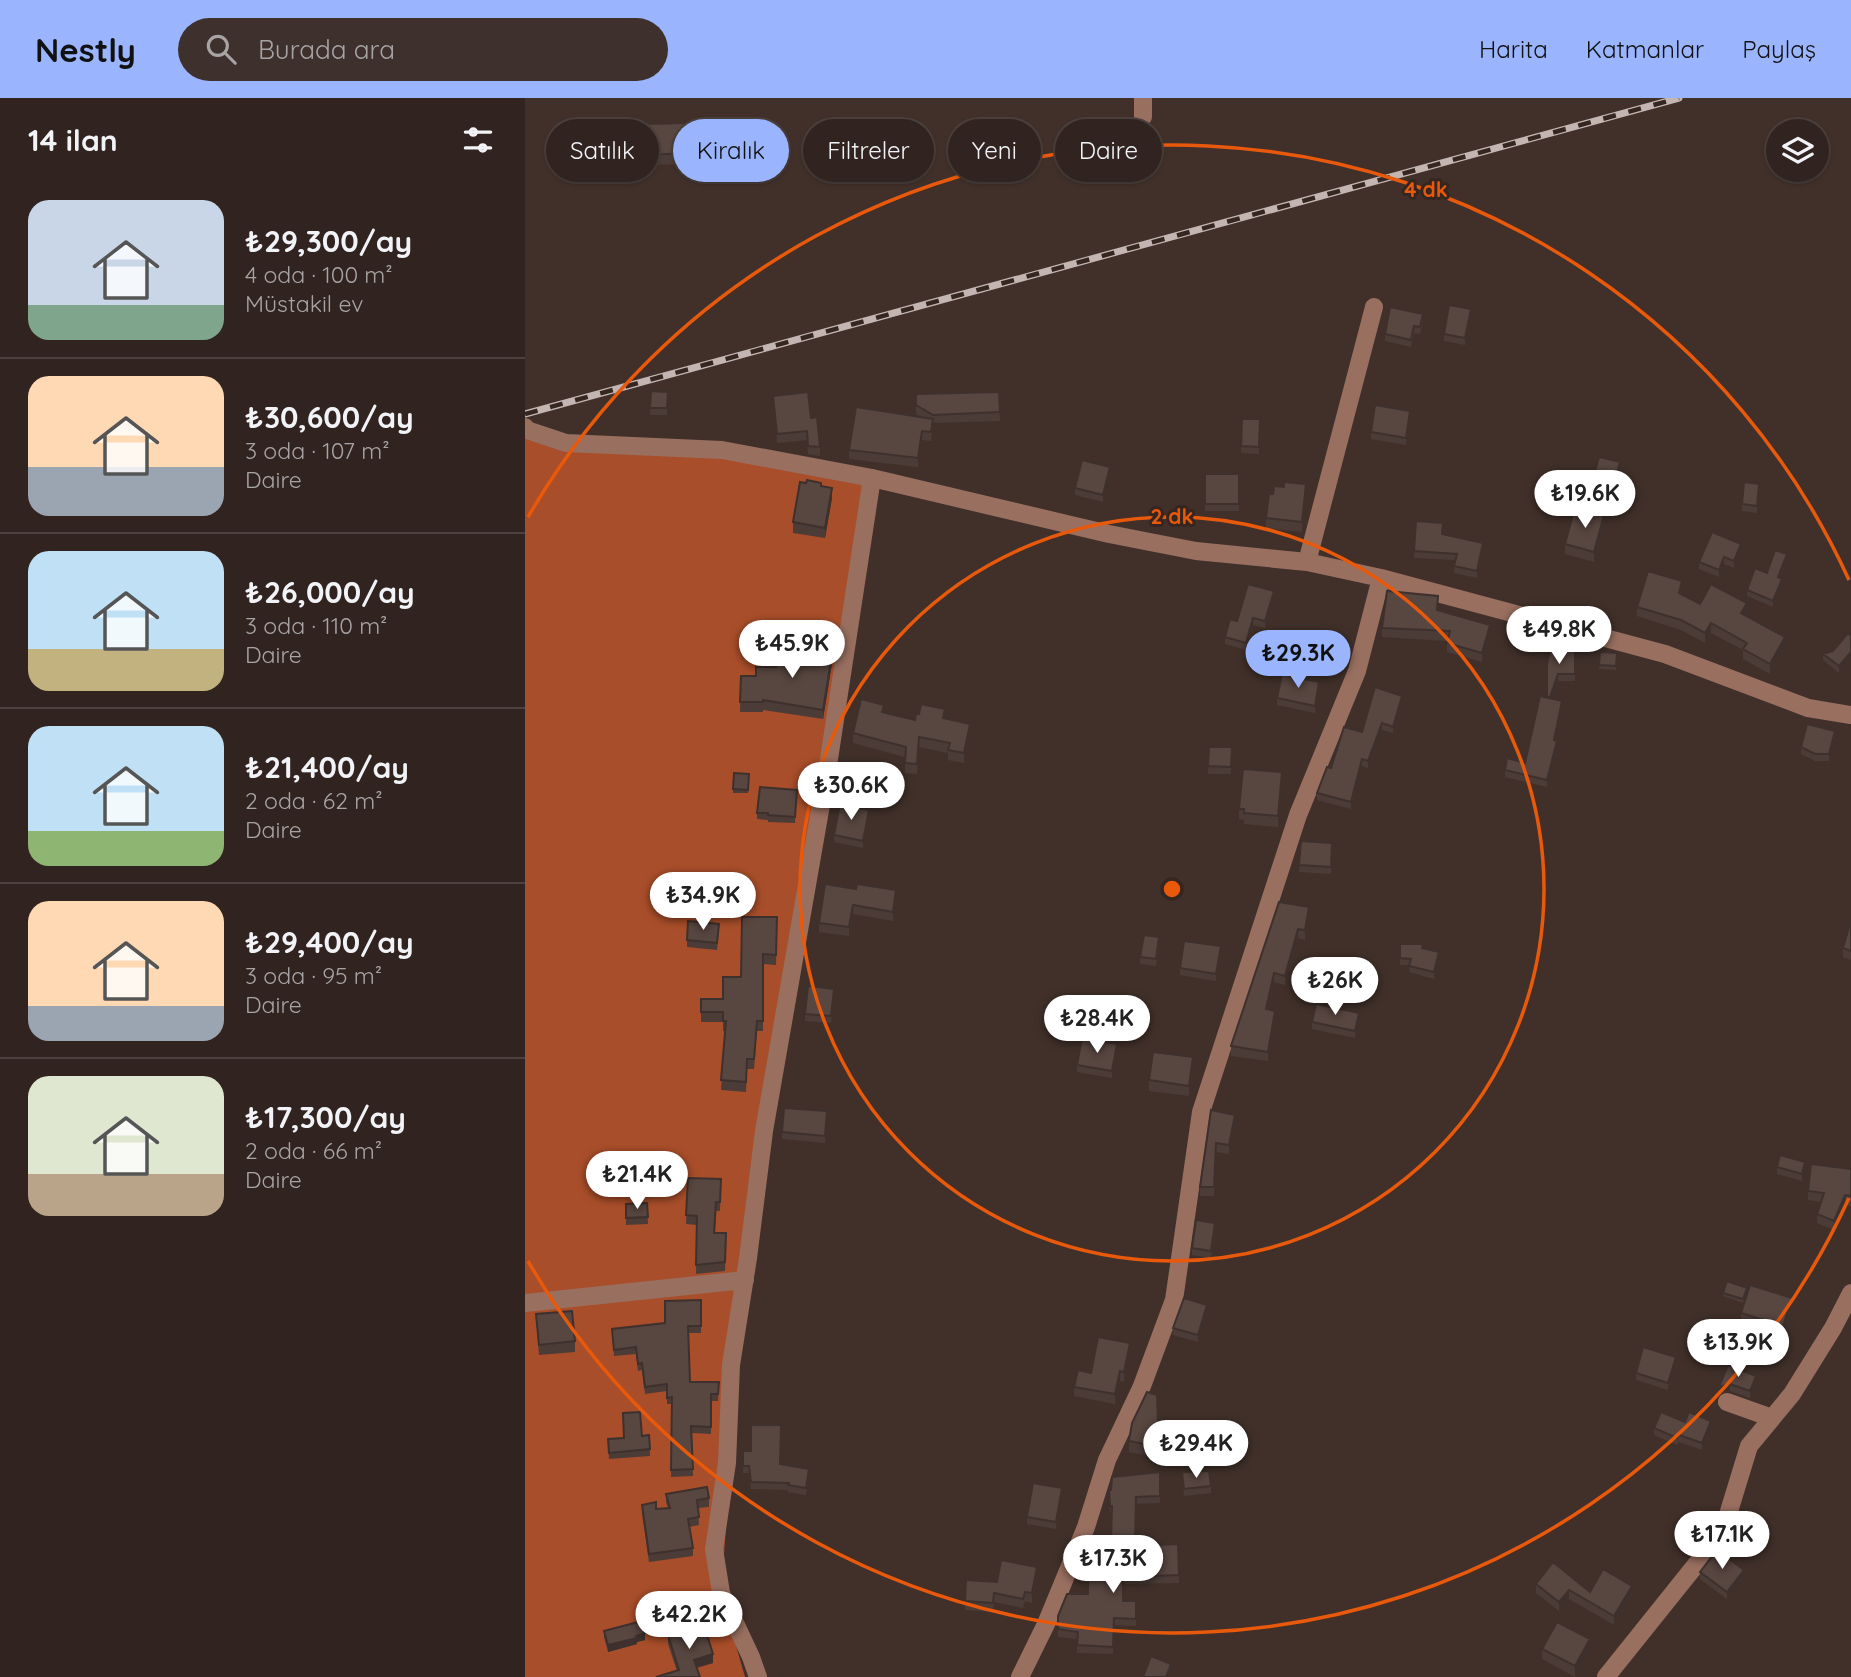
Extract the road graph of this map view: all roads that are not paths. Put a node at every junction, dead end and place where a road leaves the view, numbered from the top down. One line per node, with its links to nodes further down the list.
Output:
1 (1143, 98): 2 (street)
2 (1143, 117)
3 (1374, 307): 6 (street)
4 (525, 427): 5 (street)
5 (872, 478): 6 (street); 9 (street)
6 (1307, 562): 7 (street)
7 (1381, 578): 8 (street); 15 (street)
8 (1851, 715)
9 (745, 1280): 11 (street); 14 (street)
10 (1851, 1293): 13 (street)
11 (525, 1303)
12 (1727, 1402): 13 (street)
13 (1772, 1418): 16 (street)
14 (758, 1677)
15 (1020, 1677)
16 (1606, 1677)

